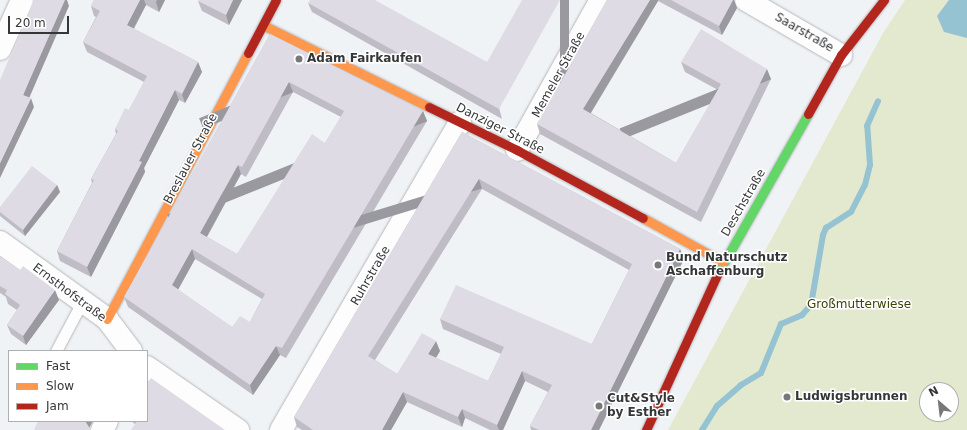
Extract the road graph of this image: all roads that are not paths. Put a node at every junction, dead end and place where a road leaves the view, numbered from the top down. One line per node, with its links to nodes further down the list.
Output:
1 (22, 0): 7 (street)
2 (276, 0): 6 (street, Breslauer Straße)
3 (601, 0): 10 (street, Memeler Straße)
4 (746, 0): 8 (street, Saarstraße)
5 (884, 0): 8 (street, Deschstraße)
6 (262, 25): 9 (street, Danziger Straße); 14 (street, Breslauer Straße)
7 (0, 49)
8 (841, 55): 12 (street, Deschstraße)
9 (460, 122): 10 (street, Danziger Straße); 19 (street, Ruhrstraße)
10 (517, 150): 12 (street, Danziger Straße)
11 (0, 242): 13 (street, Ernsthofstraße)
12 (723, 262): 20 (street, Deschstraße)
13 (82, 302): 14 (street, Ernsthofstraße); 15 (lane)
14 (107, 319): 16 (street, Ernsthofstraße)
15 (57, 350)
16 (130, 350)
17 (148, 368): 18 (street)
18 (238, 430)
19 (281, 430)
20 (646, 430)

